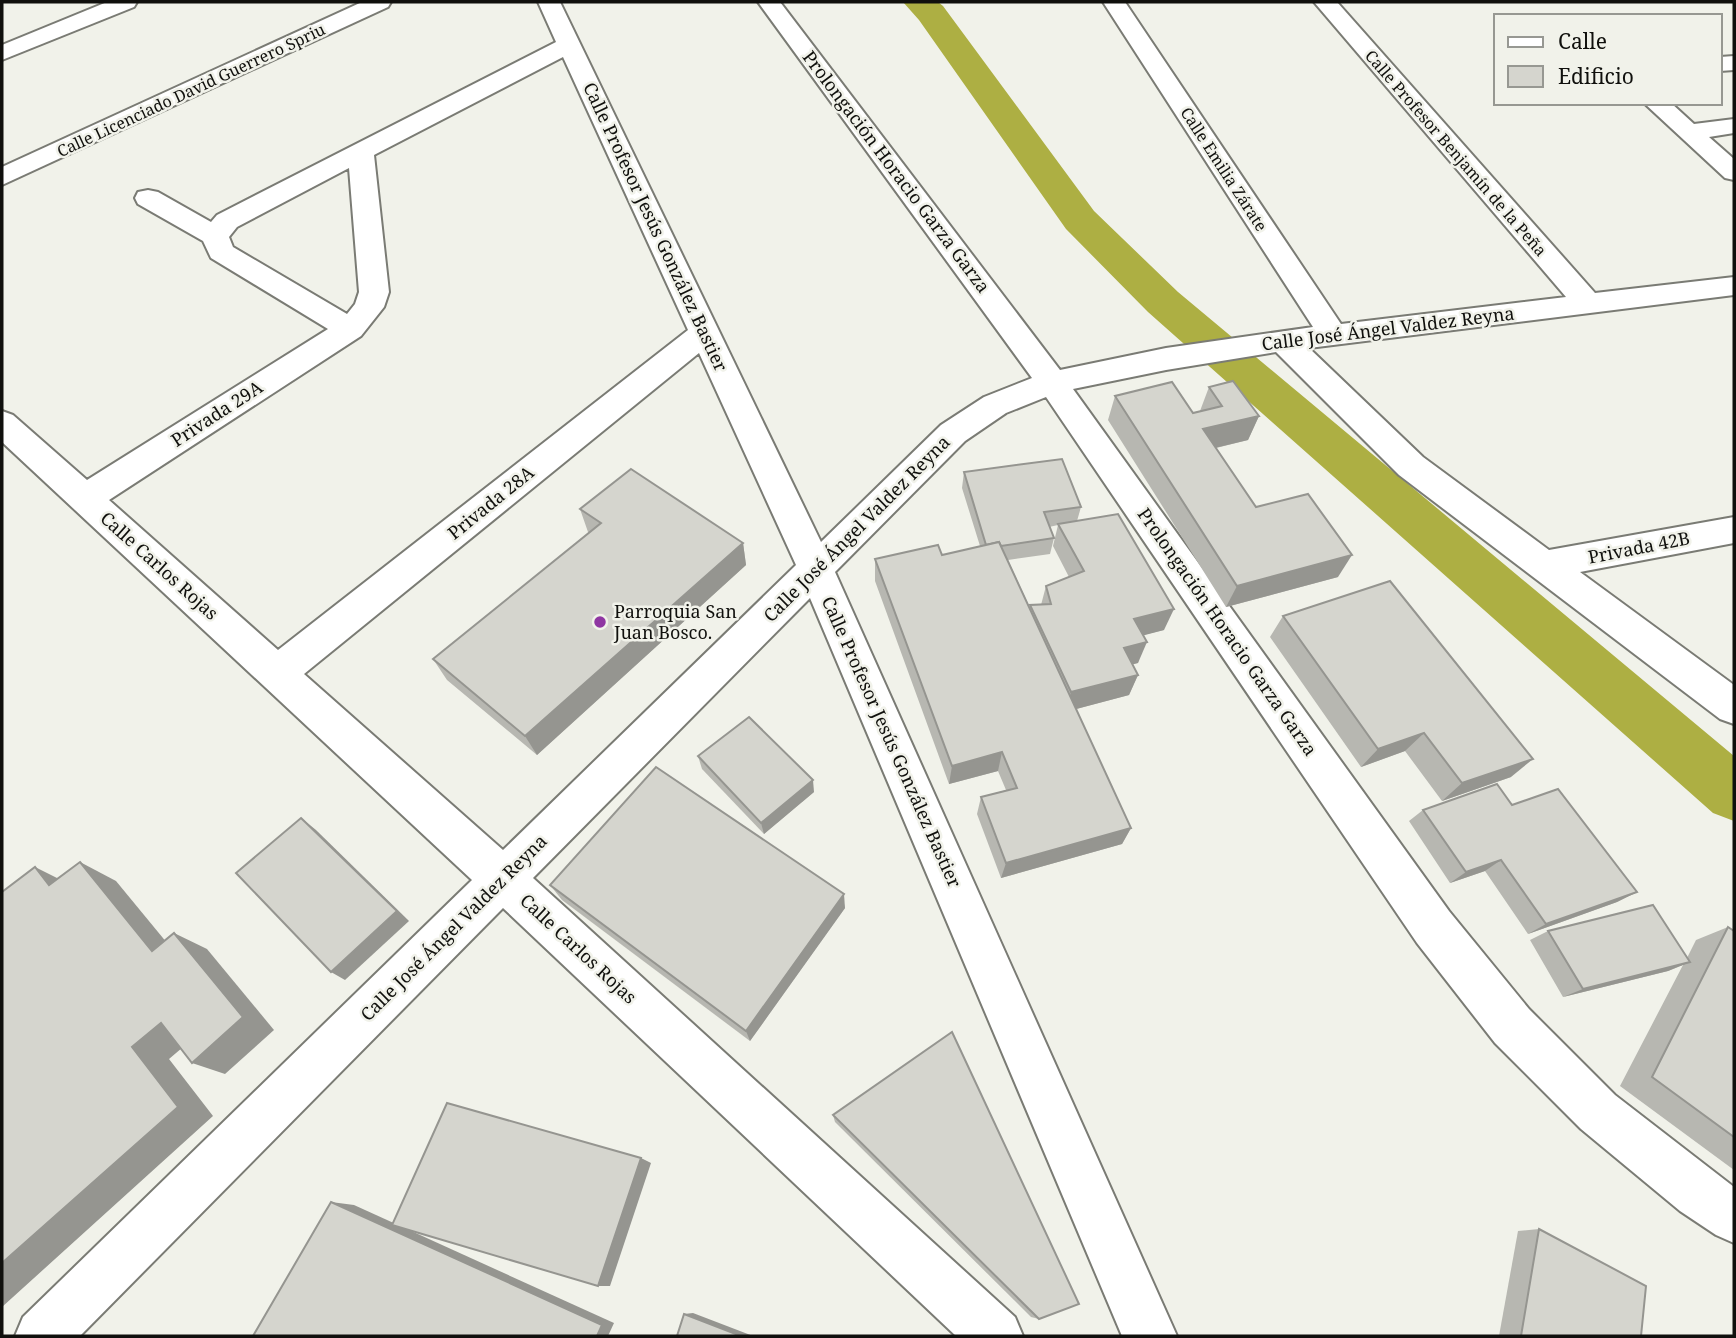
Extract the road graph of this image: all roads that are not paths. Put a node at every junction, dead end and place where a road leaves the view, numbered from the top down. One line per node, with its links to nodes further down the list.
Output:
1 (126, 2): 8 (street)
2 (380, 2): 14 (street, Calle Licenciado David Guerrero Spriu)
3 (549, 2): 7 (street, Calle Profesor Jesús González Bastier)
4 (769, 2): 23 (street, Prolongación Horacio Garza Garza)
5 (1114, 2): 21 (street, Calle Emilia Zárate)
6 (1325, 2): 18 (street, Calle Profesor Benjamín de la Peña)
7 (569, 45): 12 (street); 20 (street, Calle Profesor Jesús González Bastier)
8 (2, 53)
9 (1658, 105): 11 (street)
10 (1734, 126): 11 (street)
11 (1688, 132): 13 (street)
12 (361, 152): 16 (street); 19 (street, Privada 29A)
13 (1734, 173)
14 (2, 177)
15 (148, 198): 16 (street)
16 (215, 236): 19 (street)
17 (1734, 286): 18 (street, Calle José Ángel Valdez Reyna)
18 (1588, 304): 21 (street, Calle José Ángel Valdez Reyna)
19 (350, 329): 25 (street, Privada 29A)
20 (705, 332): 28 (street, Calle Profesor Jesús González Bastier); 29 (street, Privada 28A)
21 (1333, 335): 22 (street, Calle José Ángel Valdez Reyna)
22 (1280, 342): 23 (street, Calle José Ángel Valdez Reyna); 27 (street)
23 (1052, 382): 28 (street, Calle José Ángel Valdez Reyna); 32 (street, Prolongación Horacio Garza Garza)
24 (2, 423): 25 (street, Calle Carlos Rojas)
25 (85, 498): 29 (street, Calle Carlos Rojas)
26 (1734, 530): 27 (street, Privada 42B)
27 (1545, 565): 30 (street)
28 (816, 569): 31 (street, Calle José Ángel Valdez Reyna); 35 (street, Calle Profesor Jesús González Bastier)
29 (277, 673): 31 (street, Calle Carlos Rojas)
30 (1734, 707)
31 (503, 880): 33 (street, Calle José Ángel Valdez Reyna); 34 (street, Calle Carlos Rojas)
32 (1734, 1217)
33 (42, 1336)
34 (996, 1336)
35 (1150, 1336)

